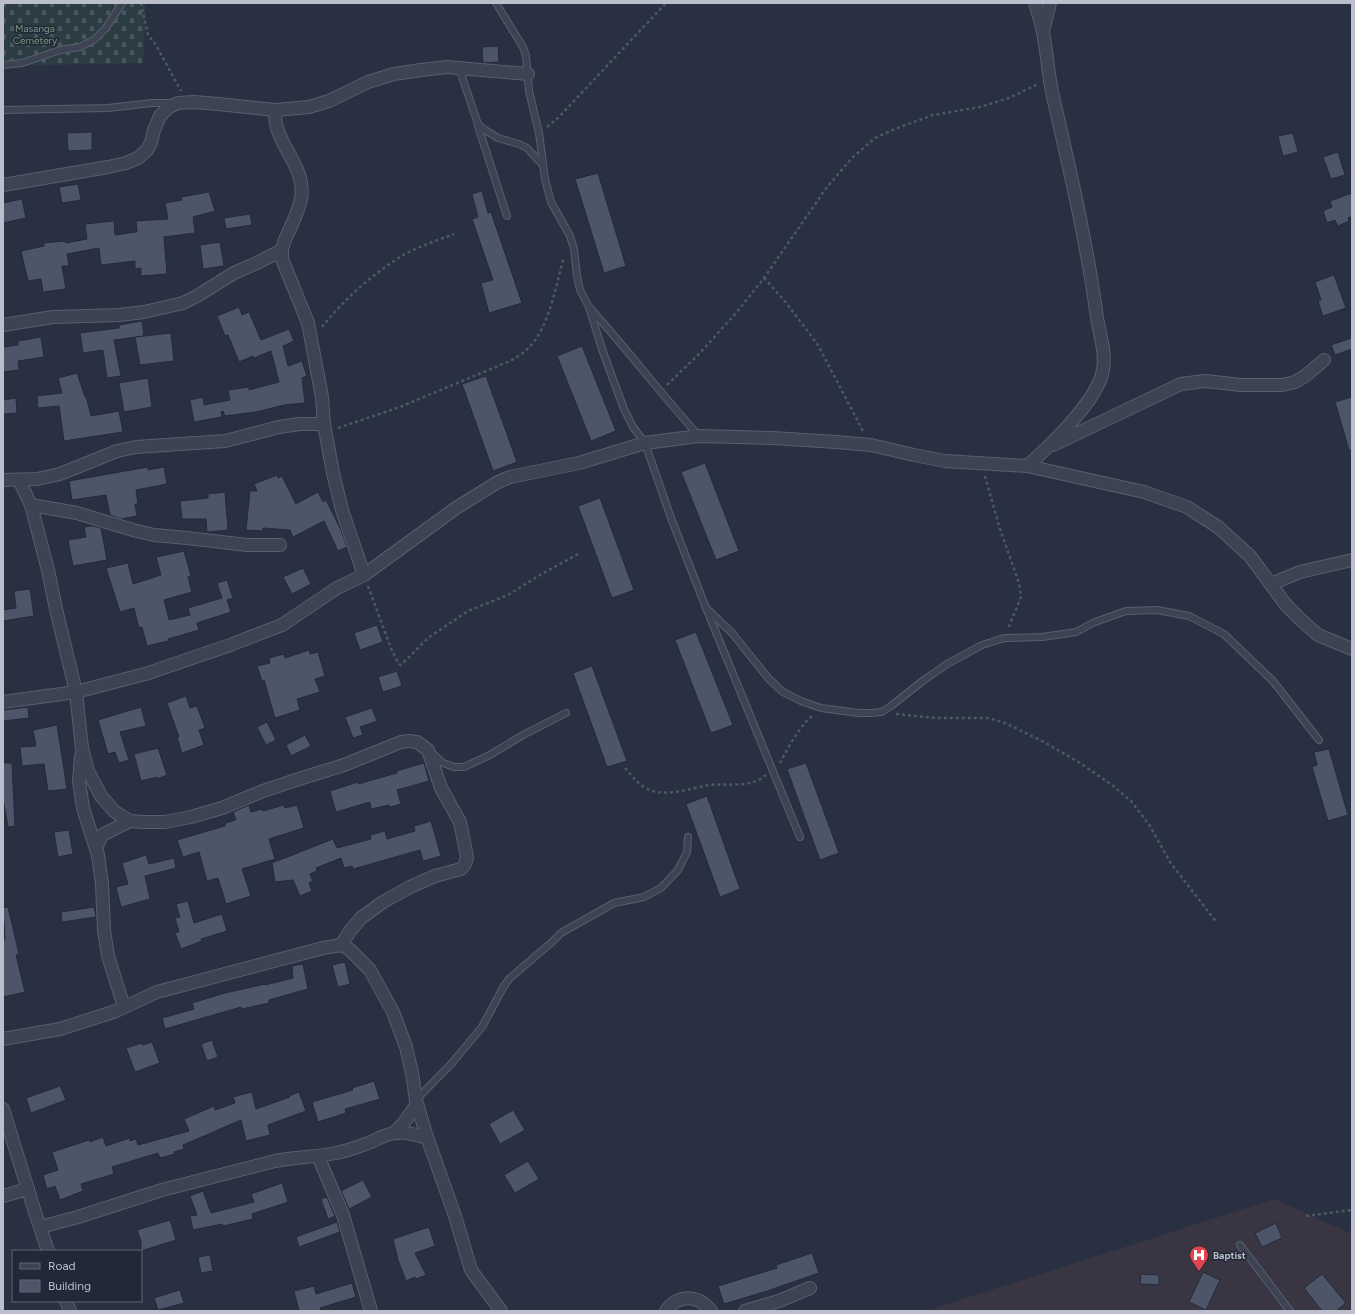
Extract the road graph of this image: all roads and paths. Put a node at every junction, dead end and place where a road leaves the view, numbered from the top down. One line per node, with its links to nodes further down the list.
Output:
1 (122, 3): 8 (lane)
2 (141, 3): 12 (path)
3 (496, 3): 10 (lane)
4 (666, 3): 16 (path)
5 (1035, 3): 7 (street)
6 (1050, 3): 7 (street)
7 (1043, 32): 11 (street)
8 (3, 65)
9 (459, 68): 10 (street); 14 (street); 15 (lane)
10 (528, 74): 16 (lane)
11 (1049, 78): 23 (path); 33 (street)
12 (182, 103): 13 (lane); 14 (street); 18 (street)
13 (3, 110)
14 (275, 110): 22 (street)
15 (478, 124): 17 (lane); 19 (lane)
16 (539, 133): 17 (lane)
17 (543, 165): 21 (lane)
18 (3, 185)
19 (507, 216)
20 (454, 234): 26 (path)
21 (570, 236): 24 (lane); 29 (path)
22 (282, 250): 25 (street); 26 (street)
23 (764, 278): 28 (path); 32 (path)
24 (589, 307): 28 (lane); 31 (lane)
25 (3, 325)
26 (311, 340): 29 (street)
27 (1324, 360): 33 (street)
28 (660, 392): 30 (lane)
29 (325, 428): 37 (street); 42 (street)
30 (699, 436): 31 (street); 32 (street)
31 (645, 443): 42 (street); 44 (lane)
32 (871, 446): 34 (street)
33 (1047, 448): 35 (street)
34 (981, 464): 35 (street); 45 (path)
35 (1027, 466): 43 (street)
36 (3, 480): 37 (street)
37 (19, 480): 38 (street)
38 (31, 506): 39 (street); 47 (street)
39 (280, 545)
40 (578, 554): 42 (path)
41 (1352, 560): 43 (street)
42 (364, 575): 47 (street)
43 (1271, 584): 46 (street)
44 (706, 608): 49 (lane); 56 (lane)
45 (1004, 638): 50 (lane); 52 (lane)
46 (1352, 649)
47 (76, 692): 48 (street); 53 (street)
48 (3, 702)
49 (821, 708): 50 (lane); 56 (path)
50 (882, 712): 61 (path)
51 (566, 713): 54 (lane)
52 (1319, 740)
53 (82, 748): 57 (street); 60 (street)
54 (428, 750): 57 (street); 62 (street)
55 (626, 768): 56 (path)
56 (774, 772): 59 (lane)
57 (130, 820): 60 (street)
58 (688, 837): 65 (lane)
59 (800, 837)
60 (96, 848): 63 (street)
61 (1217, 923)
62 (341, 945): 63 (street); 65 (street)
63 (124, 1007): 64 (street)
64 (3, 1038)
65 (417, 1102): 67 (street); 68 (street)
66 (3, 1109): 70 (street)
67 (394, 1133): 68 (street); 69 (street)
68 (427, 1138): 79 (street)
69 (318, 1156): 74 (street); 78 (street)
70 (28, 1190): 71 (street); 74 (street)
71 (3, 1196)
72 (1352, 1210): 73 (path)
73 (1306, 1216)
74 (40, 1227): 76 (street)
75 (1240, 1245): 83 (lane)
76 (48, 1250)
77 (810, 1288): 82 (street)
78 (371, 1311)
79 (501, 1311)
80 (666, 1311): 81 (street)
81 (711, 1311)
82 (745, 1311)
83 (1290, 1311)

